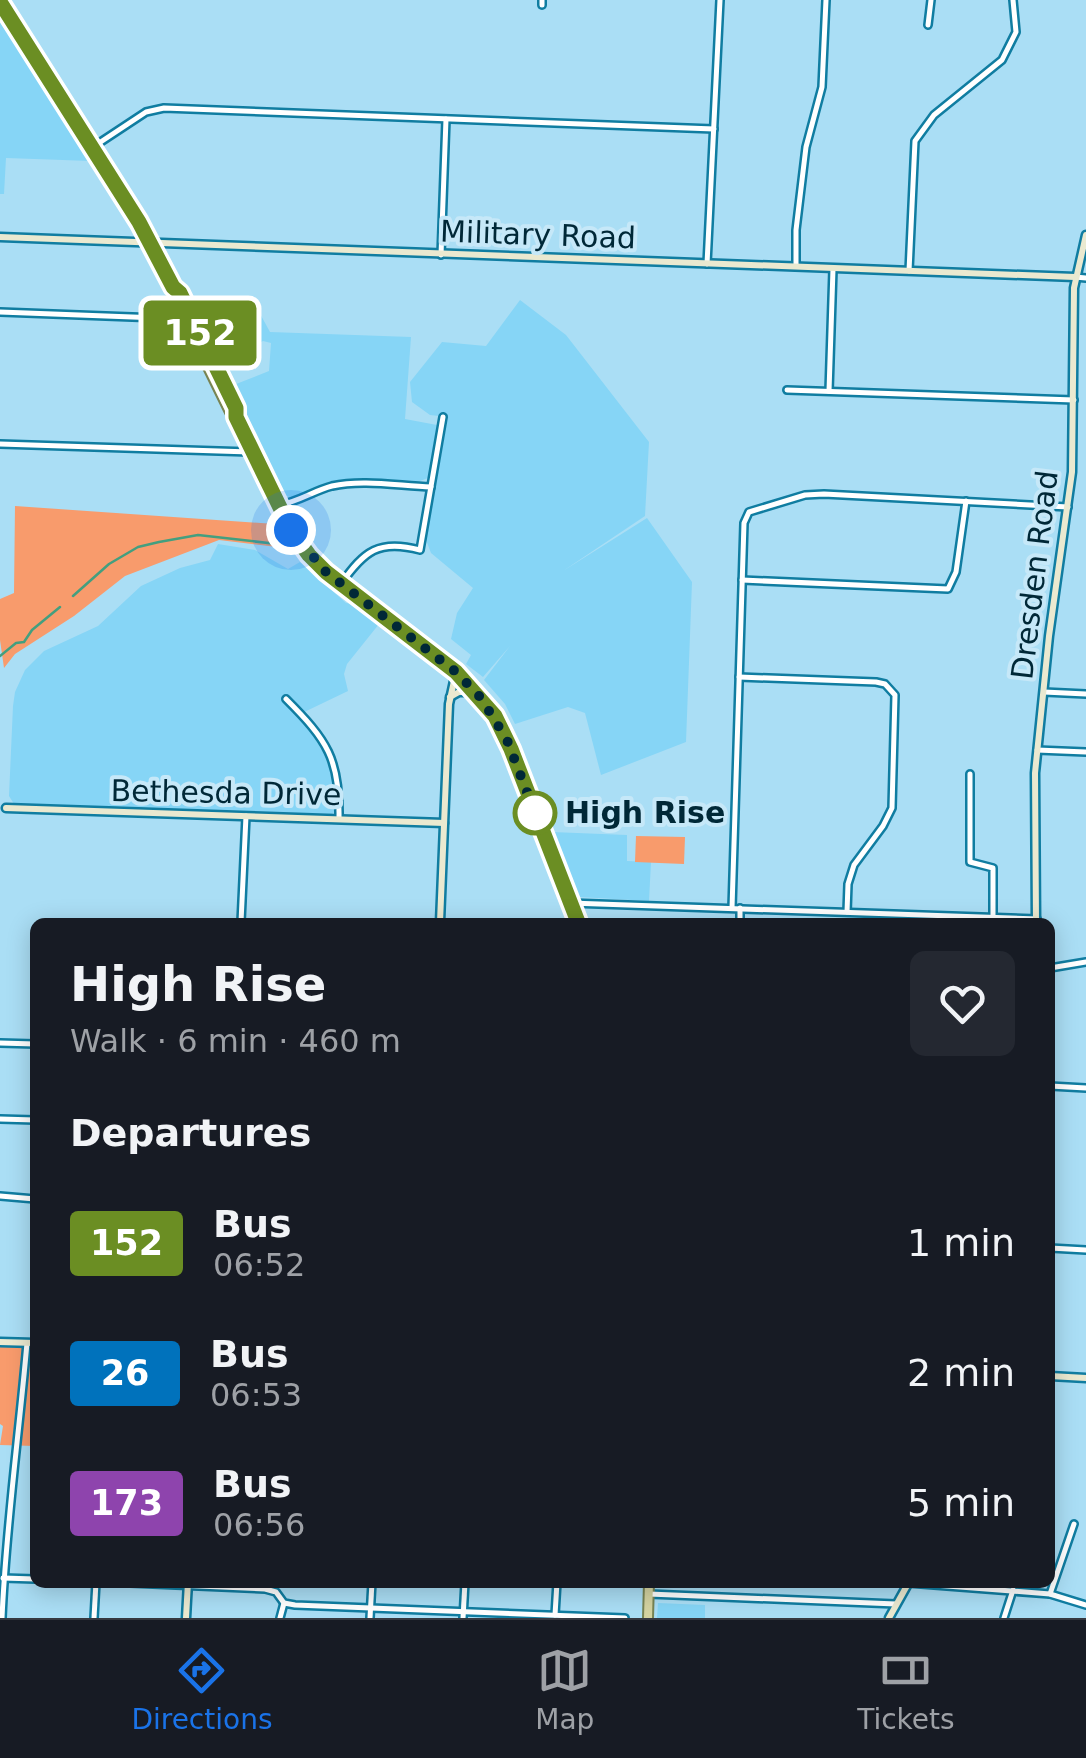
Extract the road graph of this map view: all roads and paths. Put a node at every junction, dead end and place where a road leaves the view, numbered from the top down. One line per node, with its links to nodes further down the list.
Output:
1 (720, 0): 8 (street)
2 (826, 0): 15 (street)
3 (930, 0): 6 (street)
4 (1013, 0): 17 (street)
5 (0, 2): 9 (main road)
6 (928, 25)
7 (446, 119): 8 (street); 9 (street); 13 (street)
8 (714, 129): 14 (street)
9 (92, 148): 12 (main road)
10 (1086, 235): 18 (street, Dresden Road)
11 (0, 237): 12 (street, Military Road)
12 (152, 243): 13 (street, Military Road); 20 (main road)
13 (441, 254): 14 (street, Military Road)
14 (707, 264): 15 (street, Military Road)
15 (796, 266): 16 (street, Military Road)
16 (833, 268): 17 (street, Military Road); 24 (street)
17 (909, 271): 18 (street, Military Road)
18 (1075, 277): 19 (street); 25 (street, Dresden Road)
19 (1086, 278)
20 (173, 287): 22 (main road); 26 (main road)
21 (0, 312): 22 (street)
22 (185, 320): 26 (main road)
23 (787, 390): 24 (street)
24 (830, 391): 25 (street)
25 (1074, 400): 34 (street, Dresden Road)
26 (236, 417): 29 (main road)
27 (443, 417): 30 (street)
28 (0, 444): 29 (street)
29 (252, 452): 33 (main road)
30 (430, 487): 32 (street); 37 (street)
31 (966, 501): 34 (street); 36 (street); 36 (street)
32 (294, 504): 33 (street); 35 (street)
33 (279, 505): 35 (main road)
34 (1068, 507): 41 (street, Dresden Road)
35 (285, 518): 37 (main road)
36 (742, 580): 39 (street)
37 (341, 584): 38 (main road)
38 (456, 672): 40 (main road); 43 (street)
39 (738, 677): 53 (street); 54 (street)
40 (476, 692): 43 (street); 52 (main road)
41 (1044, 692): 42 (street); 45 (street, Dresden Road)
42 (1086, 694)
43 (449, 698): 51 (street)
44 (286, 699): 50 (street)
45 (1038, 750): 46 (street); 61 (street, Dresden Road)
46 (1086, 752)
47 (970, 774): 55 (street)
48 (6, 808): 49 (street, Bethesda Drive)
49 (246, 815): 50 (street, Bethesda Drive); 56 (street)
50 (339, 818): 51 (street, Bethesda Drive)
51 (444, 822): 57 (street)
52 (570, 903): 53 (street); 58 (main road)
53 (736, 908): 54 (street); 59 (street)
54 (847, 912): 55 (street)
55 (993, 917): 60 (street)
56 (240, 918)
57 (440, 918)
58 (576, 918)
59 (739, 918)
60 (1007, 918)
61 (1036, 918)
62 (1086, 962): 63 (street)
63 (1055, 967)
64 (0, 1043): 65 (street)
65 (30, 1044)
66 (1055, 1086): 67 (street)
67 (1086, 1088)
68 (0, 1119): 69 (street)
69 (30, 1120)
70 (0, 1196): 71 (street)
71 (30, 1199)
72 (1055, 1248): 73 (street)
73 (1086, 1250)
74 (0, 1342): 75 (street)
75 (30, 1343)
76 (30, 1351): 80 (street)
77 (1055, 1376): 78 (street)
78 (1086, 1378)
79 (1074, 1524): 82 (street)
80 (2, 1566): 81 (street)
81 (4, 1578): 83 (street); 103 (street)
82 (1055, 1579)
83 (30, 1580)
84 (96, 1588): 104 (street)
85 (188, 1588): 105 (street)
86 (250, 1588): 97 (street)
87 (372, 1588): 100 (street)
88 (464, 1588): 101 (street)
89 (557, 1588): 102 (street)
90 (650, 1588): 95 (main road)
91 (905, 1588): 98 (street)
92 (983, 1588): 94 (street)
93 (1052, 1588): 96 (street)
94 (1013, 1590): 96 (street); 111 (street)
95 (649, 1594): 98 (street); 109 (main road)
96 (1050, 1594): 99 (street)
97 (284, 1603): 100 (street); 106 (street)
98 (896, 1604): 110 (street)
99 (1086, 1605)
100 (371, 1607): 101 (street); 107 (street)
101 (463, 1614): 102 (street)
102 (555, 1616): 108 (street)
103 (2, 1618)
104 (94, 1618)
105 (186, 1618)
106 (280, 1618)
107 (370, 1618)
108 (625, 1618)
109 (648, 1618)
110 (889, 1618)
111 (1004, 1618)

